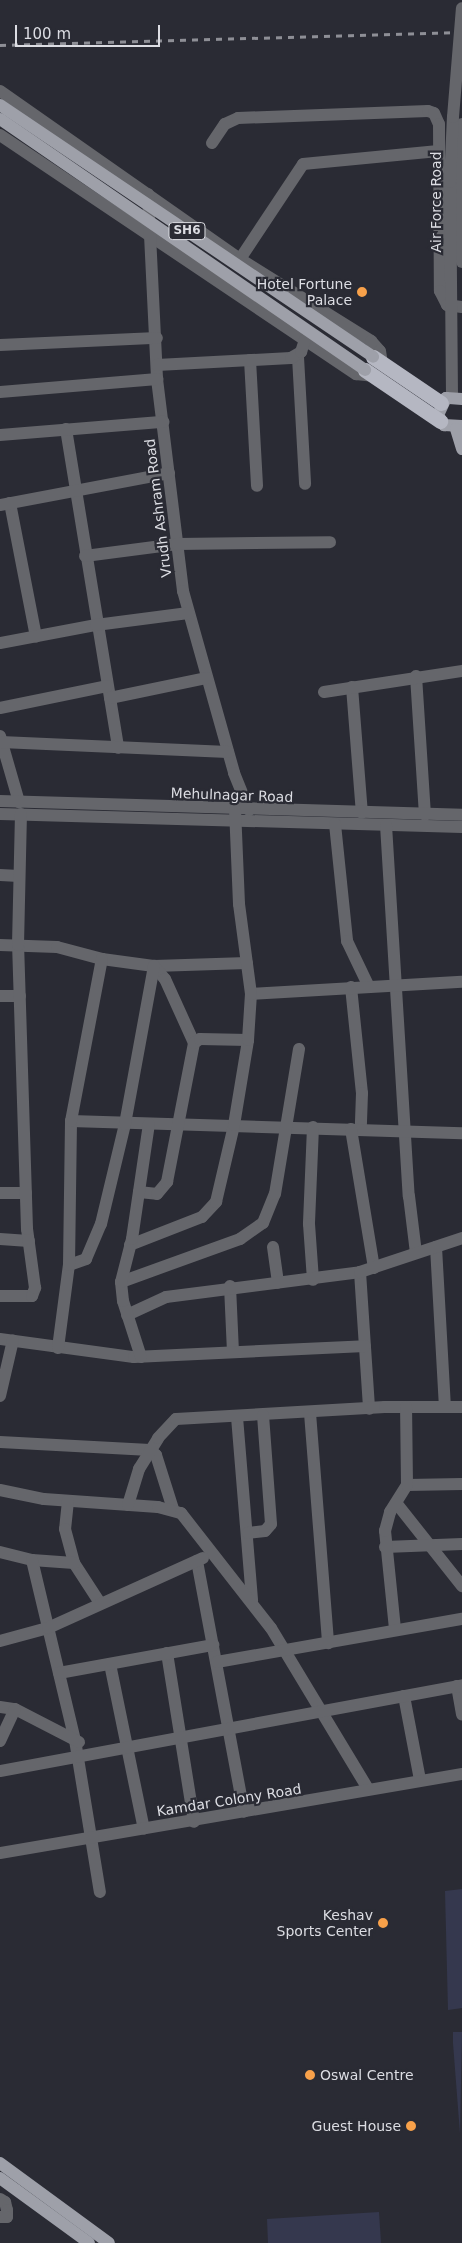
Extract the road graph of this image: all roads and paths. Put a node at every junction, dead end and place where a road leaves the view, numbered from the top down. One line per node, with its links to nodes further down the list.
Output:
1 (462, 8): 5 (street, Air Force Road, bridge)
2 (0, 91): 9 (street)
3 (0, 105): 20 (main road, SH6, bridge)
4 (0, 119): 20 (main road, SH6, bridge)
5 (457, 120): 12 (street, Air Force Road); 13 (street, Air Force Road)
6 (0, 135): 10 (street)
7 (212, 143): 8 (street)
8 (438, 150): 11 (street); 13 (street)
9 (148, 194): 10 (street, Vrudh Ashram Road); 11 (street)
10 (151, 238): 14 (street, Vrudh Ashram Road); 15 (street)
11 (240, 259): 20 (street)
12 (462, 262)
13 (457, 306): 23 (street, Air Force Road)
14 (157, 338): 16 (street); 19 (street, Vrudh Ashram Road)
15 (305, 340): 17 (street); 20 (street)
16 (0, 344)
17 (298, 357): 18 (street); 31 (street)
18 (250, 360): 19 (street); 32 (street)
19 (157, 365): 21 (street, Vrudh Ashram Road)
20 (374, 367): 23 (highway, SH6); 24 (highway, SH6)
21 (157, 380): 22 (street); 25 (street, Vrudh Ashram Road)
22 (0, 392)
23 (452, 399): 24 (main road)
24 (440, 421): 26 (main road, SH6)
25 (163, 422): 27 (street); 30 (street, Vrudh Ashram Road)
26 (459, 428): 29 (main road, SH6)
27 (66, 429): 28 (street); 33 (street)
28 (0, 434)
29 (462, 449)
30 (168, 473): 33 (street); 36 (street, Vrudh Ashram Road)
31 (305, 484)
32 (258, 486)
33 (74, 490): 34 (street); 37 (street)
34 (5, 504): 40 (street)
35 (330, 542): 36 (street)
36 (177, 544): 37 (street); 38 (street, Vrudh Ashram Road)
37 (85, 556): 39 (street)
38 (188, 613): 39 (street); 44 (street, Vrudh Ashram Road)
39 (96, 625): 40 (street); 46 (street)
40 (36, 637): 41 (street)
41 (0, 643)
42 (462, 671): 43 (street)
43 (416, 676): 45 (street); 58 (street)
44 (207, 678): 46 (street); 51 (street, Vrudh Ashram Road)
45 (352, 687): 47 (street); 55 (street)
46 (108, 692): 48 (street); 50 (street)
47 (324, 692)
48 (0, 708)
49 (1, 739): 50 (street); 53 (street)
50 (118, 748): 51 (street)
51 (228, 752): 54 (street, Vrudh Ashram Road)
52 (0, 801): 53 (street, Mehulnagar Road)
53 (20, 808): 56 (street, Mehulnagar Road); 57 (street, Mehulnagar Road); 64 (street)
54 (249, 810): 55 (street, Mehulnagar Road); 57 (street, Mehulnagar Road)
55 (362, 813): 58 (street, Mehulnagar Road)
56 (0, 814)
57 (235, 815): 60 (street, Mehulnagar Road); 68 (street)
58 (425, 815): 59 (street, Mehulnagar Road)
59 (462, 815)
60 (336, 824): 61 (street, Mehulnagar Road); 72 (street)
61 (386, 825): 62 (street, Mehulnagar Road); 71 (street)
62 (462, 827)
63 (0, 875): 64 (street)
64 (19, 876): 66 (street)
65 (0, 945): 66 (street)
66 (18, 945): 67 (street); 76 (street)
67 (102, 959): 69 (street); 80 (street)
68 (247, 963): 69 (street); 74 (street)
69 (154, 966): 78 (street); 81 (street)
70 (462, 982): 71 (street)
71 (397, 985): 72 (street); 88 (street)
72 (369, 987): 73 (street)
73 (351, 988): 74 (street); 87 (street)
74 (251, 994): 77 (street)
75 (0, 996): 76 (street)
76 (20, 996): 92 (street)
77 (248, 1040): 78 (street); 84 (street)
78 (194, 1043): 83 (street)
79 (299, 1049): 85 (street)
80 (71, 1121): 81 (street); 100 (street)
81 (125, 1124): 82 (street); 100 (street)
82 (149, 1124): 83 (street); 90 (street)
83 (177, 1124): 84 (street); 90 (street)
84 (234, 1125): 85 (street); 96 (street)
85 (287, 1126): 86 (street); 104 (street)
86 (313, 1127): 87 (street); 103 (street)
87 (356, 1129): 88 (street); 101 (street)
88 (406, 1131): 89 (street); 99 (street)
89 (462, 1133)
90 (139, 1192): 96 (street)
91 (0, 1193): 92 (street)
92 (26, 1193): 95 (street)
93 (462, 1238): 98 (street)
94 (0, 1239): 95 (street)
95 (29, 1240): 107 (street)
96 (130, 1245): 104 (street)
97 (273, 1247): 105 (street)
98 (436, 1247): 99 (street); 116 (street)
99 (416, 1253): 101 (street)
100 (70, 1265): 111 (street)
101 (374, 1268): 102 (street)
102 (360, 1272): 103 (street); 110 (street)
103 (313, 1280): 105 (street)
104 (122, 1282): 108 (street)
105 (278, 1283): 106 (street)
106 (230, 1286): 108 (street); 112 (street)
107 (0, 1296)
108 (127, 1315): 113 (street)
109 (6, 1339): 111 (street); 114 (street)
110 (365, 1346): 112 (street); 118 (street)
111 (58, 1348): 113 (street)
112 (233, 1352): 113 (street)
113 (141, 1357)
114 (0, 1396)
115 (406, 1407): 116 (street); 118 (street); 125 (street)
116 (445, 1407): 117 (street)
117 (462, 1407)
118 (369, 1409): 119 (street)
119 (310, 1413): 120 (street); 147 (street)
120 (263, 1415): 121 (street); 131 (street)
121 (237, 1417): 123 (street); 131 (street)
122 (0, 1442): 123 (street)
123 (150, 1450): 129 (street); 130 (street)
124 (462, 1484): 125 (street)
125 (407, 1485): 128 (street)
126 (0, 1490): 127 (street)
127 (68, 1501): 129 (street); 139 (street)
128 (397, 1504): 133 (street); 134 (street)
129 (128, 1505): 130 (street)
130 (173, 1509): 136 (street)
131 (248, 1533): 141 (street)
132 (462, 1544): 133 (street)
133 (429, 1545): 134 (street); 140 (street)
134 (385, 1547): 145 (street)
135 (0, 1552): 137 (street)
136 (212, 1553): 138 (street); 141 (street)
137 (32, 1560): 139 (street); 144 (street)
138 (197, 1561): 142 (street); 148 (street)
139 (74, 1563): 142 (street)
140 (462, 1586)
141 (252, 1600): 149 (street)
142 (100, 1602): 144 (street)
143 (462, 1618): 145 (street)
144 (48, 1628): 146 (street); 153 (street)
145 (395, 1629): 147 (street)
146 (0, 1641)
147 (328, 1643): 149 (street)
148 (214, 1645): 150 (street); 151 (street)
149 (286, 1652): 151 (street); 158 (street)
150 (167, 1653): 152 (street); 161 (street)
151 (217, 1662): 160 (street)
152 (110, 1664): 153 (street); 164 (street)
153 (59, 1673): 162 (street)
154 (460, 1686): 155 (street); 159 (street)
155 (404, 1696): 158 (street); 169 (street)
156 (0, 1707): 157 (street)
157 (15, 1709): 162 (street); 163 (street)
158 (324, 1712): 160 (street); 170 (street)
159 (462, 1715)
160 (229, 1728): 161 (street); 171 (street)
161 (180, 1736): 164 (street); 172 (street)
162 (75, 1740): 165 (street); 166 (street)
163 (0, 1741)
164 (127, 1746): 165 (street); 173 (street)
165 (95, 1751): 166 (street)
166 (76, 1755): 167 (street); 174 (street)
167 (0, 1771)
168 (462, 1774): 169 (street, Kamdar Colony Road)
169 (420, 1780): 170 (street, Kamdar Colony Road)
170 (368, 1789): 171 (street, Kamdar Colony Road)
171 (244, 1812): 172 (street, Kamdar Colony Road)
172 (194, 1822): 173 (street, Kamdar Colony Road)
173 (144, 1829): 174 (street, Kamdar Colony Road)
174 (92, 1838): 175 (street, Kamdar Colony Road); 176 (street)
175 (0, 1853)
176 (100, 1892)
177 (0, 2163): 182 (main road)
178 (0, 2178): 181 (main road)
179 (0, 2199): 180 (street)
180 (0, 2217)
181 (89, 2243)
182 (109, 2243)

